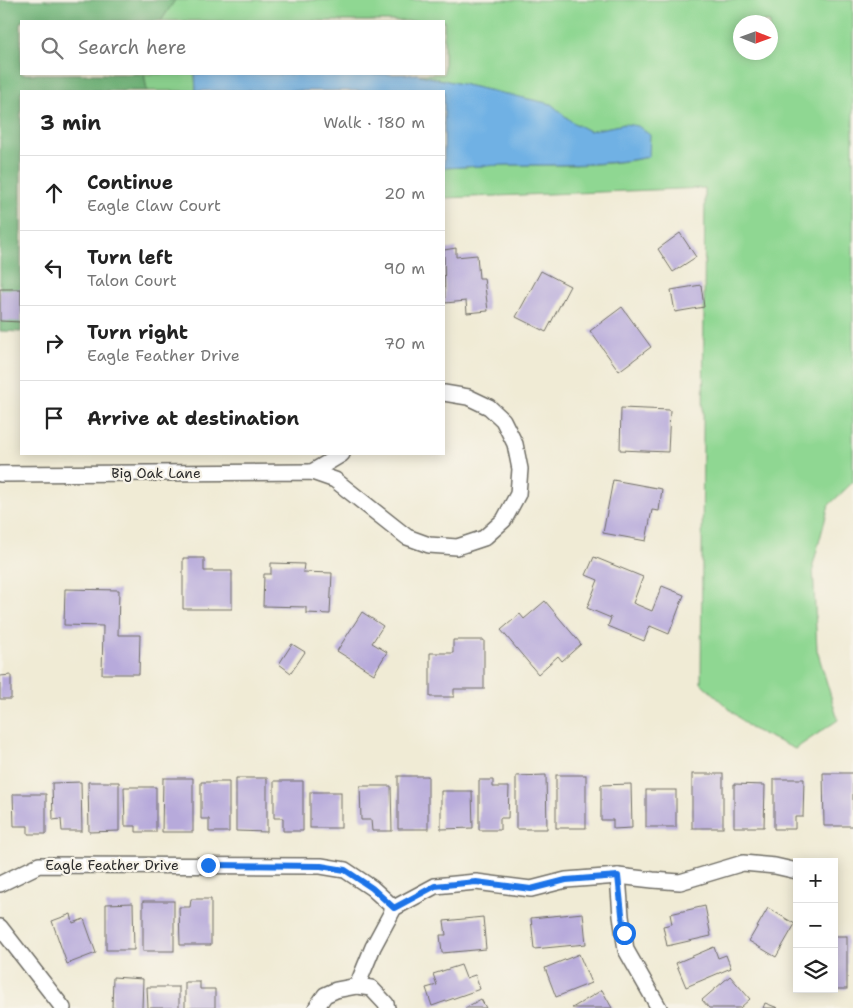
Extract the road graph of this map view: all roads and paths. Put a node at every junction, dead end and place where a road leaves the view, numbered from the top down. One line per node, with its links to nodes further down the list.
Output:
1 (445, 393): 3 (street, Big Oak Lane)
2 (340, 455): 3 (street)
3 (312, 472): 4 (street, Big Oak Lane)
4 (0, 474)
5 (793, 870): 6 (street)
6 (618, 876): 8 (street); 14 (street)
7 (0, 884): 8 (street, Eagle Feather Drive)
8 (394, 908): 10 (street)
9 (0, 927): 11 (street)
10 (357, 986): 12 (street); 13 (street)
11 (63, 1008)
12 (316, 1008)
13 (387, 1008)
14 (659, 1008)

